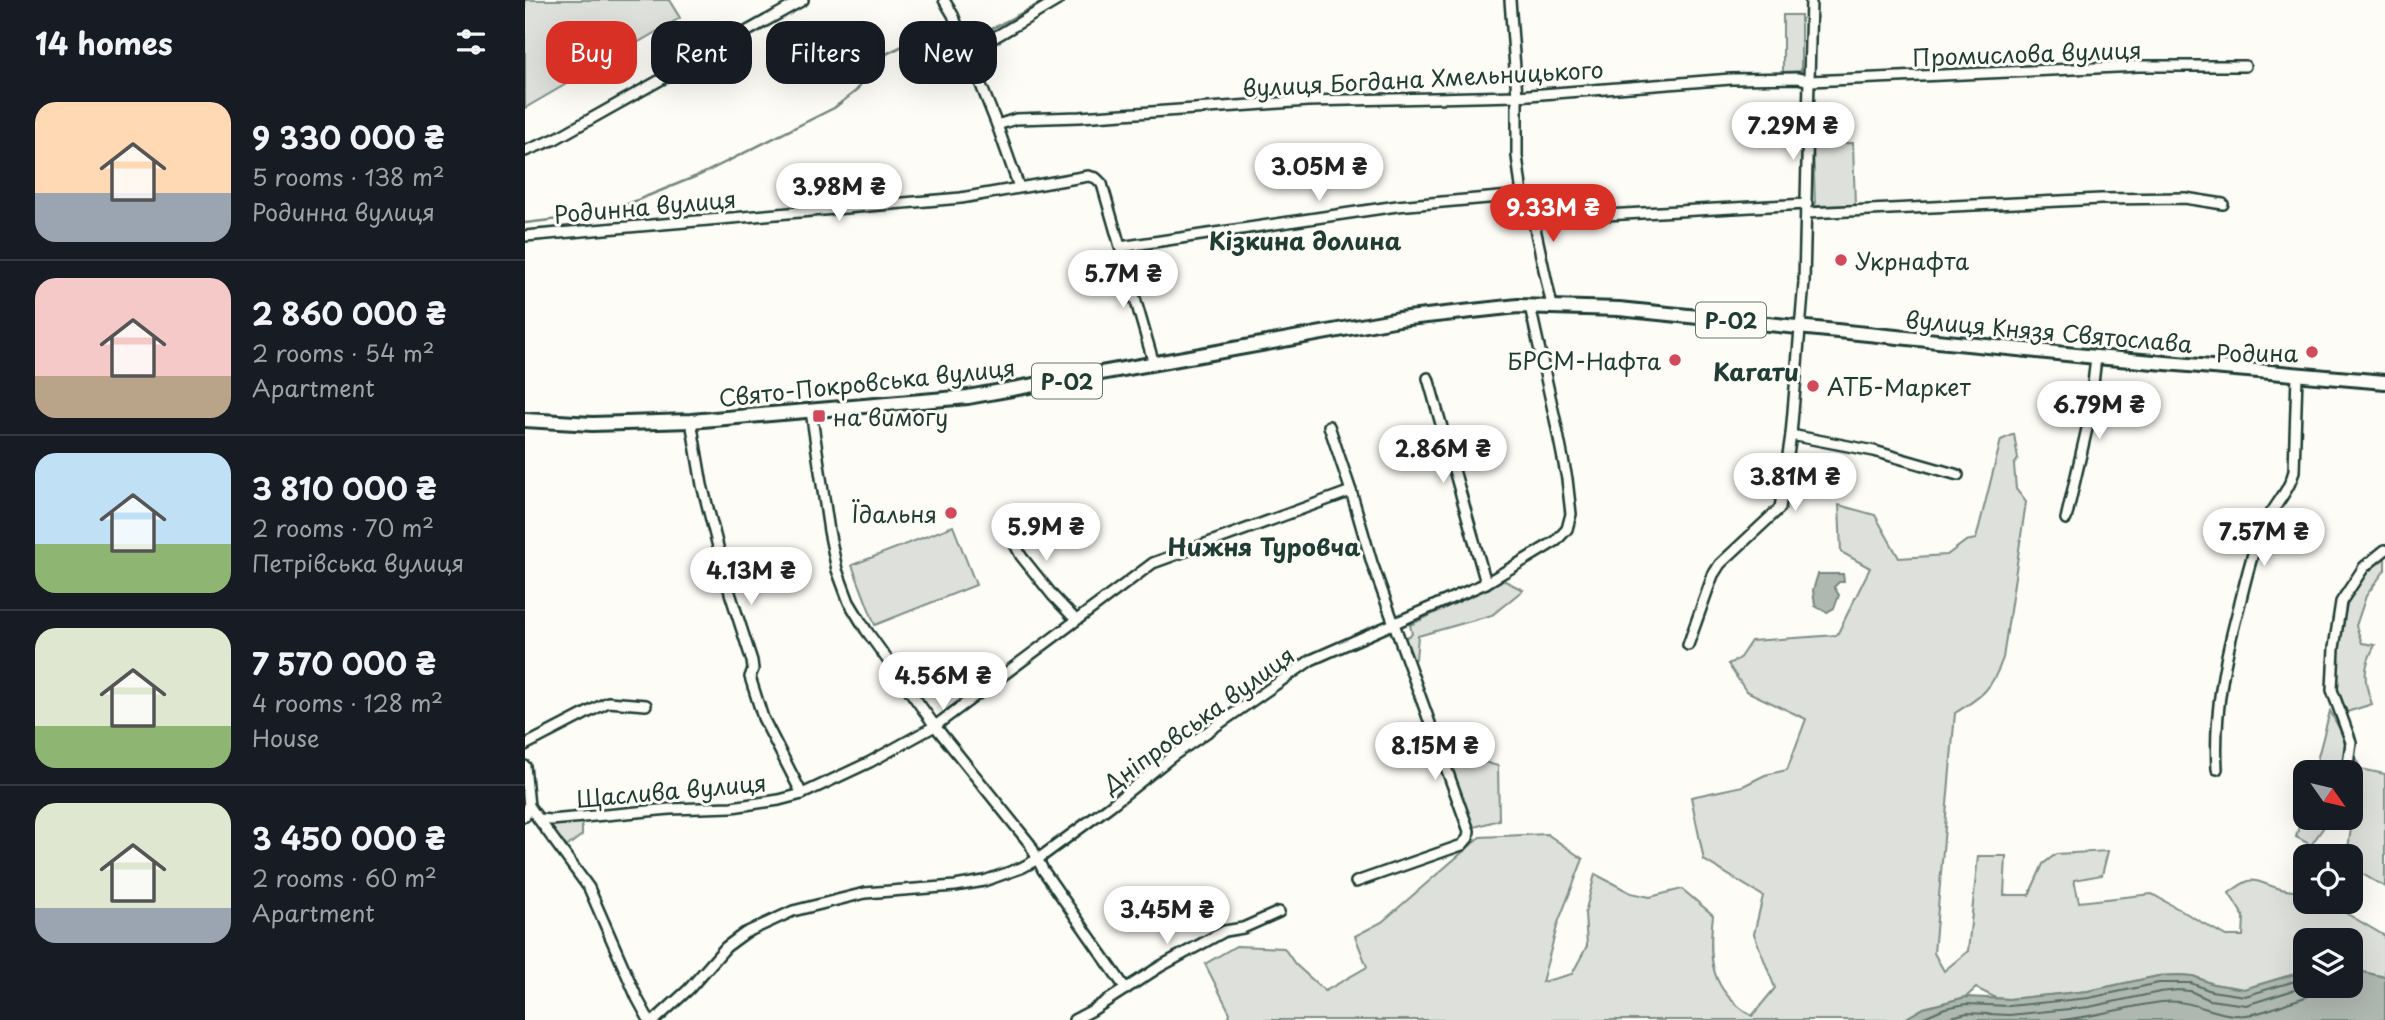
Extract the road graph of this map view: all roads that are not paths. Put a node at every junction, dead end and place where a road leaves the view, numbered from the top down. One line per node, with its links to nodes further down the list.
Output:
1 (803, 0): 13 (street)
2 (943, 0): 6 (street)
3 (1058, 0): 7 (street)
4 (1510, 0): 11 (street)
5 (1811, 0): 9 (street)
6 (955, 21)
7 (997, 36)
8 (2245, 66): 9 (street, Промислова вулиця)
9 (1810, 81): 11 (street, вулиця Богдана Хмельницького); 17 (street)
10 (980, 84): 12 (street)
11 (1517, 96): 12 (street, вулиця Богдана Хмельницького); 15 (street)
12 (997, 125): 14 (street)
13 (525, 151)
14 (1019, 187): 19 (street, Родинна вулиця); 20 (street, Родинна вулиця)
15 (1522, 195): 18 (street); 20 (street)
16 (2223, 204): 17 (street)
17 (1807, 208): 18 (street); 23 (street)
18 (1532, 219): 22 (street)
19 (525, 236)
20 (1120, 247): 25 (street)
21 (1530, 306): 22 (main road, Свято-Покровська вулиця / Р-02); 25 (main road, Свято-Покровська вулиця / Р-02); 39 (street, Дніпровська вулиця)
22 (1552, 306): 23 (main road, Свято-Покровська вулиця / Р-02)
23 (1796, 326): 24 (main road, вулиця Князя Святослава / Р-02); 33 (street)
24 (2096, 357): 26 (main road, вулиця Князя Святослава / Р-02); 37 (street)
25 (1154, 364): 29 (main road, Свято-Покровська вулиця / Р-02)
26 (2297, 375): 28 (main road, вулиця Князя Святослава / Р-02); 48 (street)
27 (1428, 378): 39 (street)
28 (2385, 382)
29 (811, 411): 31 (main road, Свято-Покровська вулиця / Р-02); 44 (street)
30 (525, 420): 31 (main road, Свято-Покровська вулиця / Р-02)
31 (691, 421): 49 (street)
32 (1329, 426): 35 (street)
33 (1791, 435): 34 (street); 42 (street)
34 (1958, 475)
35 (1351, 491): 40 (street, Щаслива вулиця); 41 (street)
36 (1001, 517): 40 (street)
37 (2066, 519)
38 (2385, 550): 46 (street)
39 (1486, 583): 41 (street, Дніпровська вулиця)
40 (1076, 620): 44 (street, Щаслива вулиця)
41 (1394, 625): 53 (street, Дніпровська вулиця); 54 (street)
42 (1688, 645)
43 (646, 705): 45 (street)
44 (936, 726): 49 (street, Щаслива вулиця); 53 (street)
45 (525, 745)
46 (2349, 760)
47 (525, 766): 50 (street)
48 (2217, 769)
49 (802, 794): 52 (street, Щаслива вулиця)
50 (529, 806): 51 (street); 52 (street)
51 (525, 816)
52 (539, 819): 57 (street)
53 (1038, 859): 56 (street); 58 (street, Дніпровська вулиця)
54 (1356, 882)
55 (1279, 912): 56 (street)
56 (1126, 989): 59 (street)
57 (649, 1020)
58 (655, 1020)
59 (1074, 1020)

